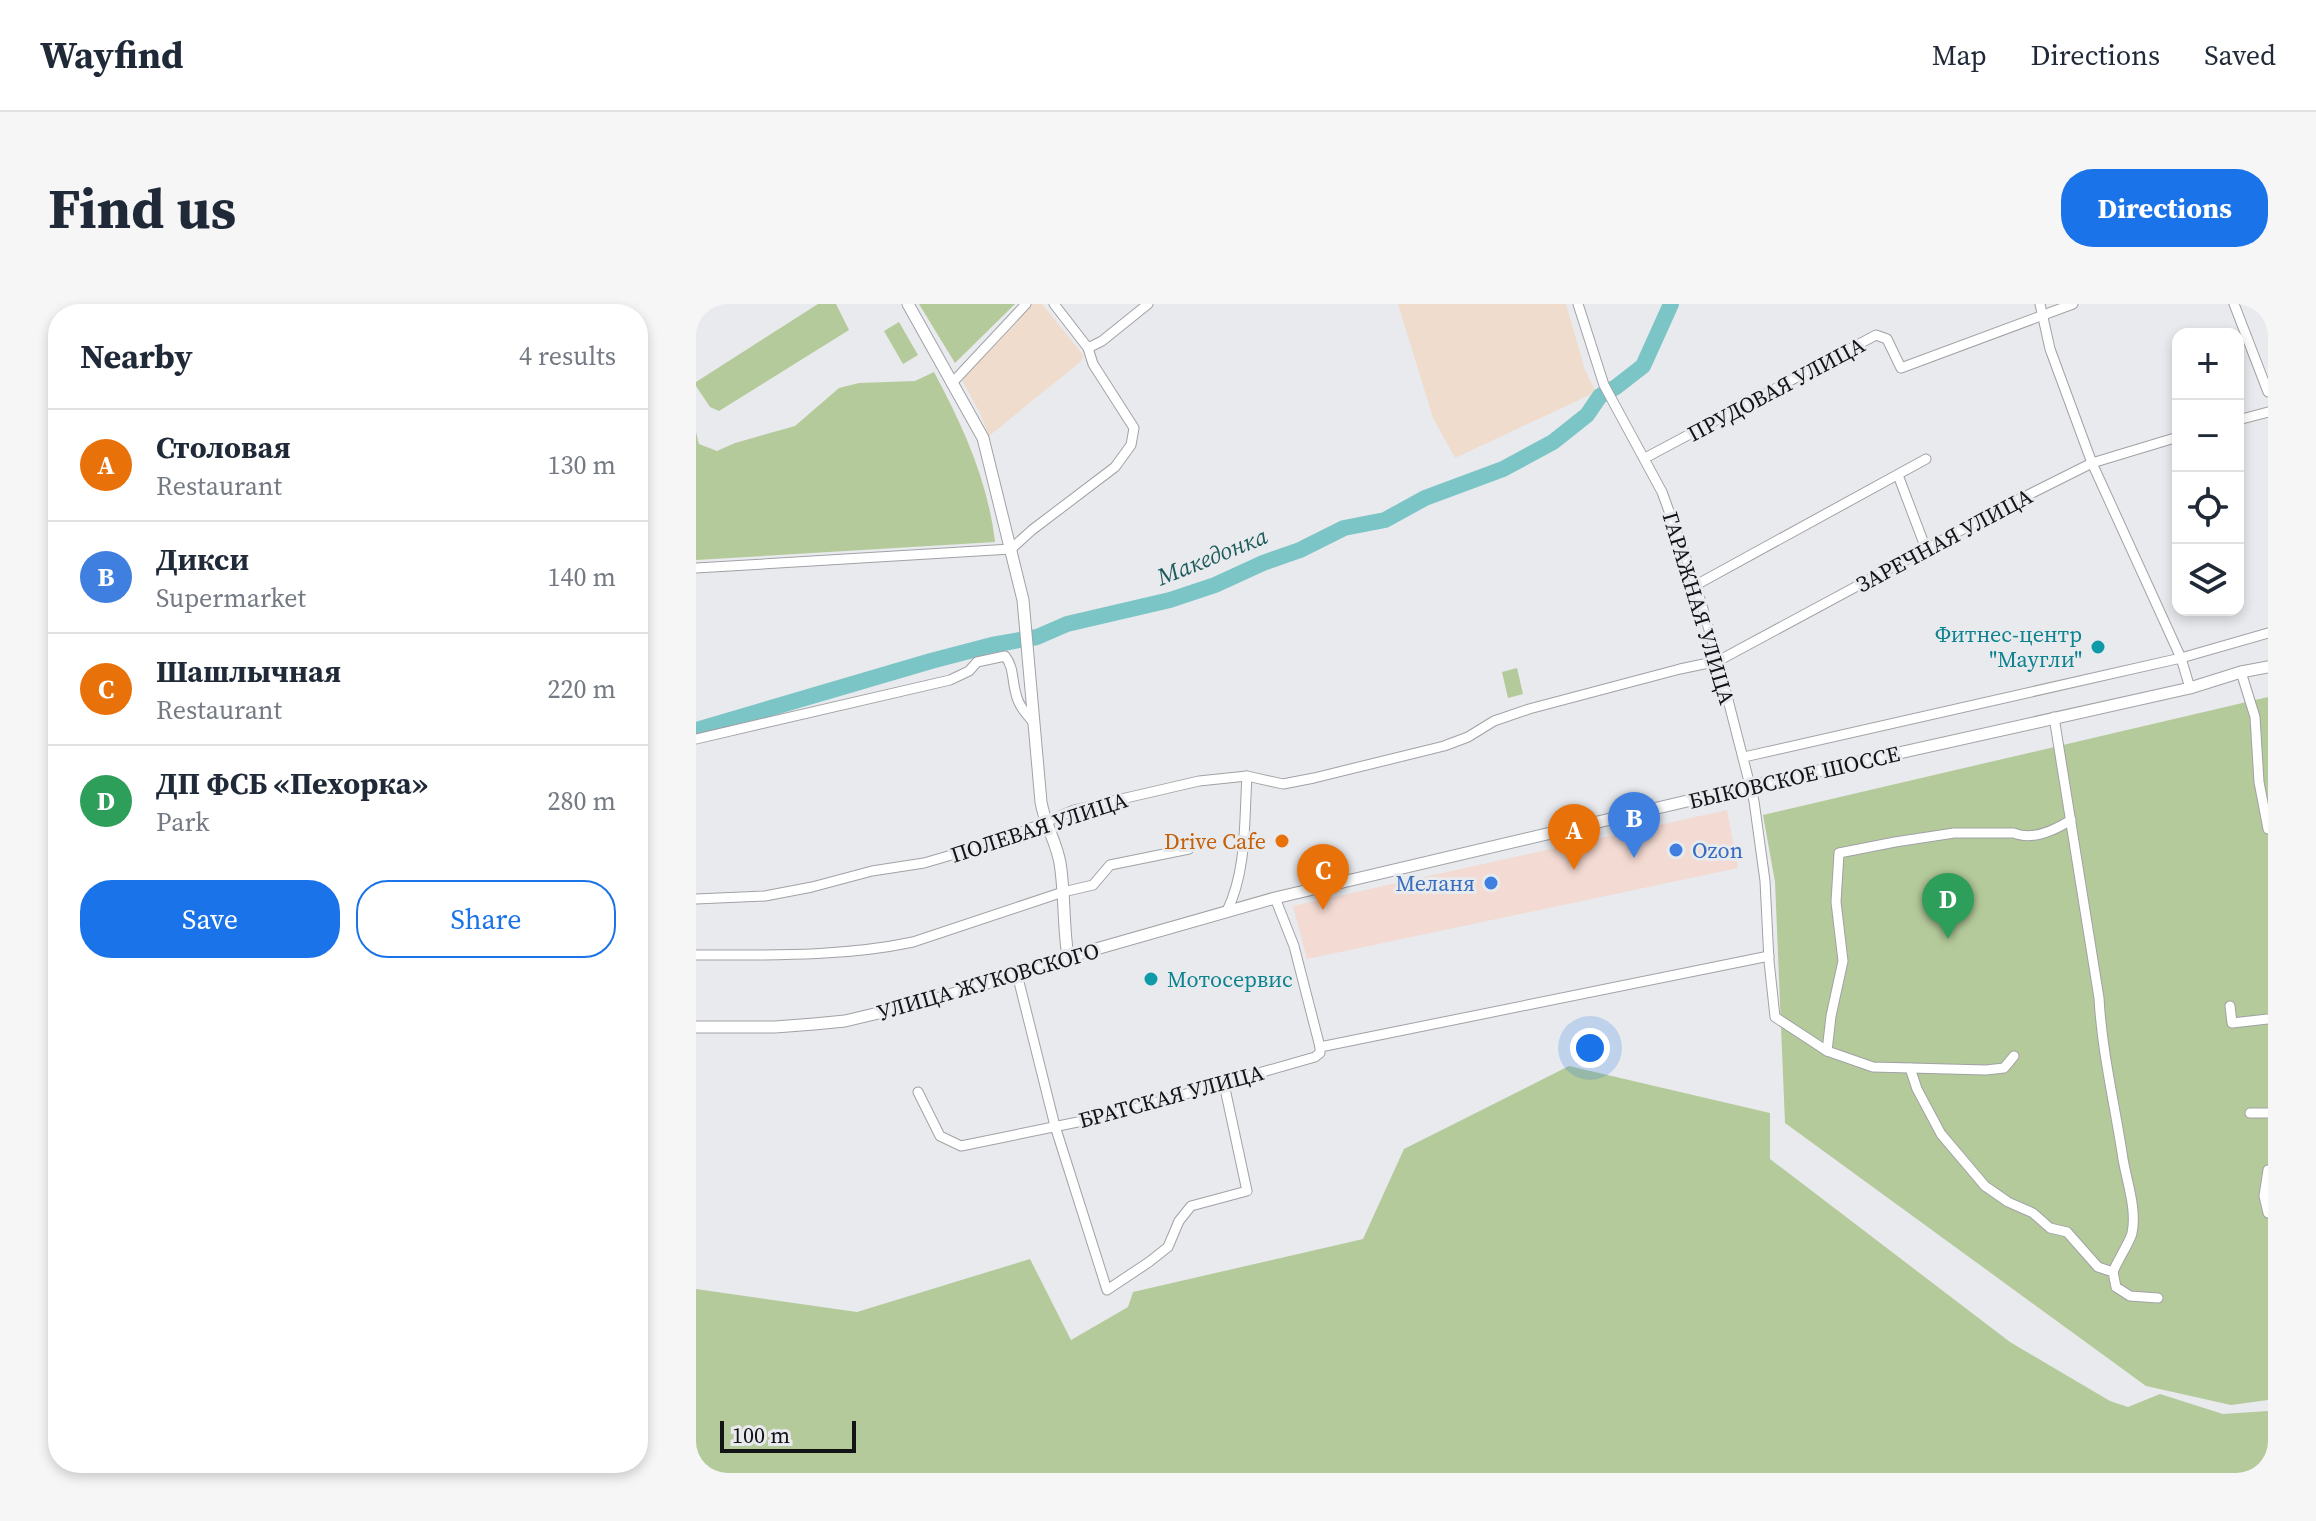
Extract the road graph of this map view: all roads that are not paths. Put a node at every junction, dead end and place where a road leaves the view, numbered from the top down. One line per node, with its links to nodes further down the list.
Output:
1 (908, 304): 10 (main road)
2 (1026, 304): 10 (street)
3 (1054, 304): 9 (street)
4 (1148, 304): 9 (street)
5 (1578, 304): 15 (street, ГАРАЖНАЯ УЛИЦА)
6 (2073, 304): 8 (street, ПРУДОВАЯ УЛИЦА)
7 (2234, 304): 11 (street)
8 (2041, 309): 15 (street, ПРУДОВАЯ УЛИЦА); 17 (street)
9 (1088, 348): 19 (street)
10 (953, 382): 19 (main road)
11 (2268, 392)
12 (2268, 412): 13 (street)
13 (2244, 418)
14 (2172, 439): 17 (street, ЗАРЕЧНАЯ УЛИЦА)
15 (1645, 458): 22 (street, ГАРАЖНАЯ УЛИЦА)
16 (1926, 459): 18 (street)
17 (2092, 463): 20 (street, ЗАРЕЧНАЯ УЛИЦА); 24 (street)
18 (1898, 475): 20 (street); 22 (street)
19 (1011, 549): 21 (street); 30 (main road)
20 (1926, 549): 25 (street, ЗАРЕЧНАЯ УЛИЦА)
21 (696, 568)
22 (1696, 585): 25 (street, ГАРАЖНАЯ УЛИЦА)
23 (2268, 633): 24 (street)
24 (2181, 658): 28 (street); 32 (street)
25 (1718, 661): 32 (street, ГАРАЖНАЯ УЛИЦА); 33 (street, ЗАРЕЧНАЯ УЛИЦА)
26 (2268, 667): 27 (main road, БЫКОВСКОЕ ШОССЕ)
27 (2241, 672): 28 (main road, БЫКОВСКОЕ ШОССЕ); 37 (street)
28 (2190, 688): 29 (main road, БЫКОВСКОЕ ШОССЕ)
29 (2054, 717): 34 (main road, БЫКОВСКОЕ ШОССЕ); 35 (street)
30 (1034, 723): 31 (street); 36 (main road)
31 (696, 739)
32 (1744, 757): 34 (street, ГАРАЖНАЯ УЛИЦА)
33 (1247, 776): 36 (street, ПОЛЕВАЯ УЛИЦА); 42 (street)
34 (1751, 786): 40 (main road, БЫКОВСКОЕ ШОССЕ); 44 (street, ГАРАЖНАЯ УЛИЦА)
35 (2071, 820): 50 (street); 61 (street)
36 (1044, 821): 39 (main road); 41 (street, ПОЛЕВАЯ УЛИЦА)
37 (2268, 829)
38 (1189, 849): 39 (street)
39 (1063, 892): 43 (street); 45 (main road)
40 (1275, 898): 42 (main road, БЫКОВСКОЕ ШОССЕ); 51 (street)
41 (696, 899)
42 (1227, 911): 45 (main road, УЛИЦА ЖУКОВСКОГО)
43 (696, 955)
44 (1769, 956): 50 (street, ГАРАЖНАЯ УЛИЦА); 51 (street, БРАТСКАЯ УЛИЦА)
45 (1068, 957): 46 (main road, УЛИЦА ЖУКОВСКОГО)
46 (1017, 974): 49 (main road, УЛИЦА ЖУКОВСКОГО); 58 (street)
47 (2230, 1006): 48 (street)
48 (2268, 1019)
49 (696, 1027)
50 (1827, 1051): 53 (street)
51 (1318, 1052): 54 (street, БРАТСКАЯ УЛИЦА)
52 (2014, 1056): 53 (street)
53 (1910, 1068): 61 (street)
54 (1224, 1084): 58 (street, БРАТСКАЯ УЛИЦА); 58 (street, БРАТСКАЯ УЛИЦА)
55 (918, 1092): 58 (street)
56 (2250, 1113): 57 (street)
57 (2268, 1113)
58 (1055, 1126)
59 (2268, 1170): 60 (street)
60 (2268, 1213)
61 (2113, 1272): 62 (street)
62 (2158, 1298)

